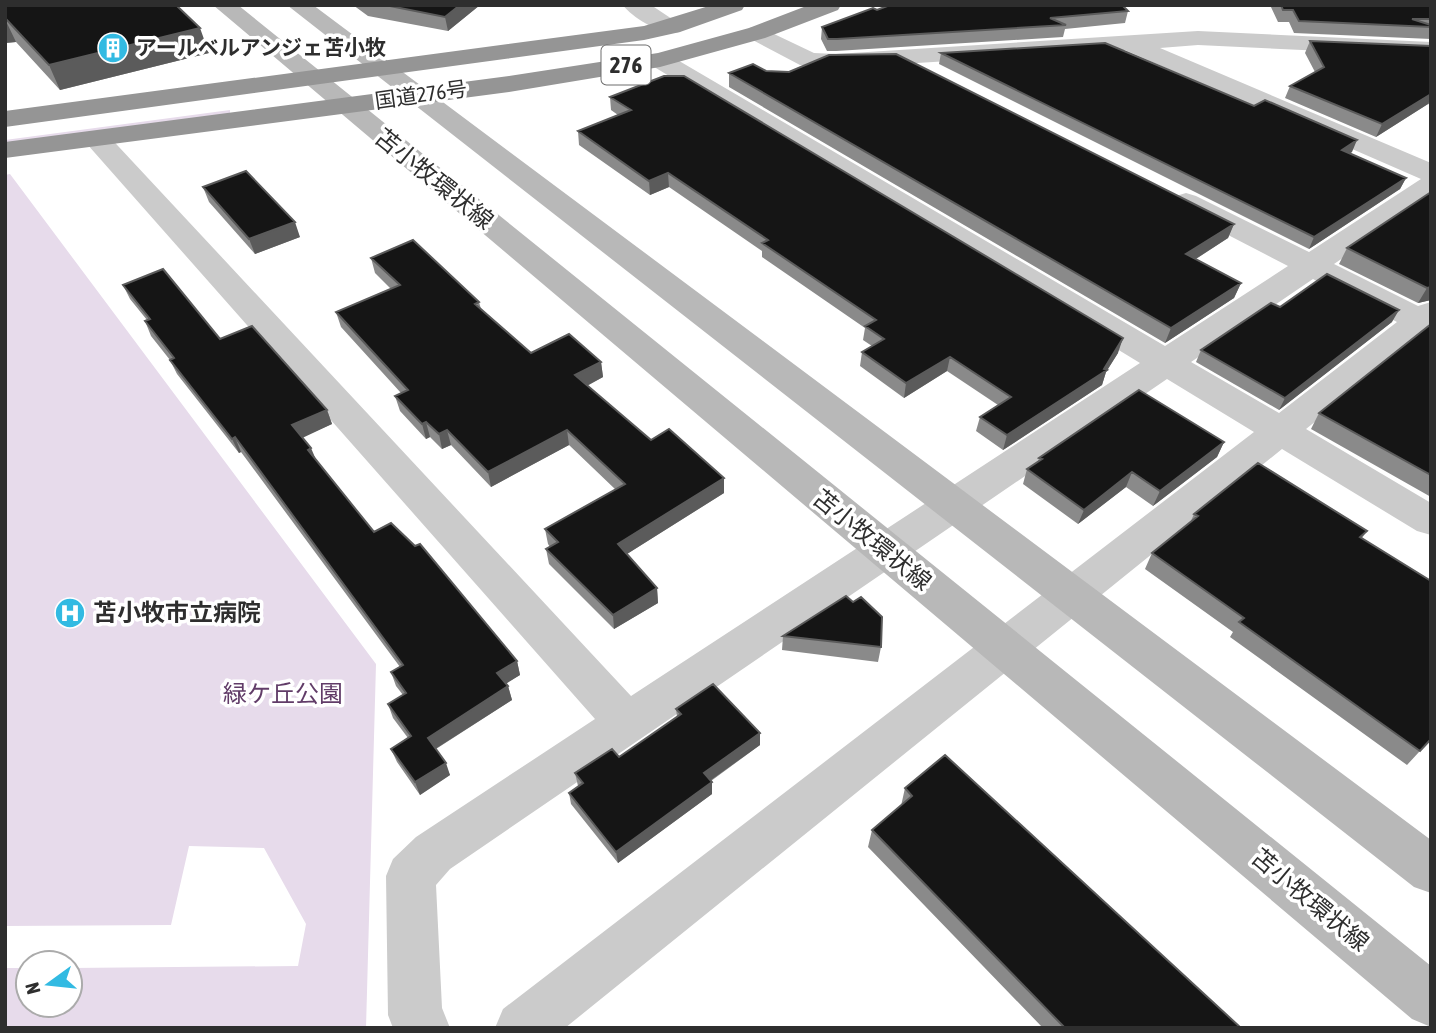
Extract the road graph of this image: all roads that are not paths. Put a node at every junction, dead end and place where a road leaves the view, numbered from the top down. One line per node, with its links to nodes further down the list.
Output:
1 (224, 5): 15 (main road, 苫小牧環状線)
2 (299, 5): 14 (main road)
3 (634, 5): 7 (street)
4 (734, 5): 7 (highway, 国道276号 / 276)
5 (830, 5): 8 (highway, 国道276号 / 276)
6 (1189, 15): 9 (street)
7 (672, 27): 14 (highway, 国道276号 / 276)
8 (757, 33): 12 (street); 13 (highway, 国道276号 / 276)
9 (1198, 38): 10 (street); 11 (street)
10 (1126, 41): 12 (street); 22 (street)
11 (1431, 49)
12 (899, 57): 16 (street)
13 (660, 60): 17 (highway, 国道276号 / 276); 27 (street)
14 (384, 70): 15 (highway, 国道276号 / 276); 17 (main road)
15 (313, 79): 18 (main road, 苫小牧環状線); 19 (highway, 国道276号 / 276)
16 (945, 80)
17 (416, 96): 18 (highway, 国道276号 / 276); 29 (main road)
18 (345, 106): 20 (highway, 国道276号 / 276); 31 (main road, 苫小牧環状線)
19 (5, 119)
20 (96, 138): 21 (highway, 国道276号 / 276); 34 (street)
21 (5, 150)
22 (1431, 173)
23 (1431, 185): 25 (street)
24 (1165, 191): 25 (street)
25 (1311, 265): 26 (street); 27 (street)
26 (1427, 319): 28 (street)
27 (1166, 362): 28 (street); 29 (street)
28 (1280, 431): 30 (street); 32 (street)
29 (953, 505): 31 (street); 32 (main road)
30 (1431, 521)
31 (885, 550): 33 (main road, 苫小牧環状線); 34 (street)
32 (1071, 595): 33 (street); 35 (main road)
33 (1004, 648): 36 (main road, 苫小牧環状線); 38 (street)
34 (627, 723): 37 (street)
35 (1431, 870)
36 (1431, 1000)
37 (422, 1028)
38 (522, 1028)

